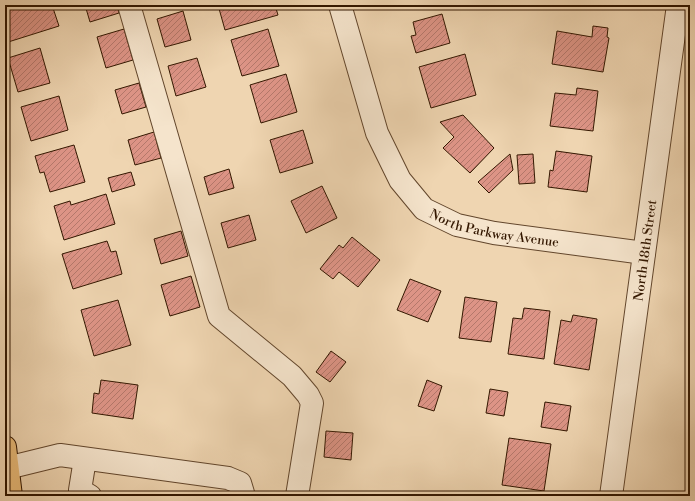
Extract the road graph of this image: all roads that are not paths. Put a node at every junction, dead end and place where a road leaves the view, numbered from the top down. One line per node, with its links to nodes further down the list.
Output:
1 (129, 5): 10 (street)
2 (340, 5): 4 (street, North Parkway Avenue)
3 (678, 5): 4 (street, North 18th Street)
4 (644, 253): 11 (street, North 18th Street)
5 (6, 458): 6 (street); 7 (main road)
6 (85, 459): 8 (street); 9 (street)
7 (11, 496)
8 (90, 496)
9 (243, 496)
10 (297, 496)
11 (611, 496)

